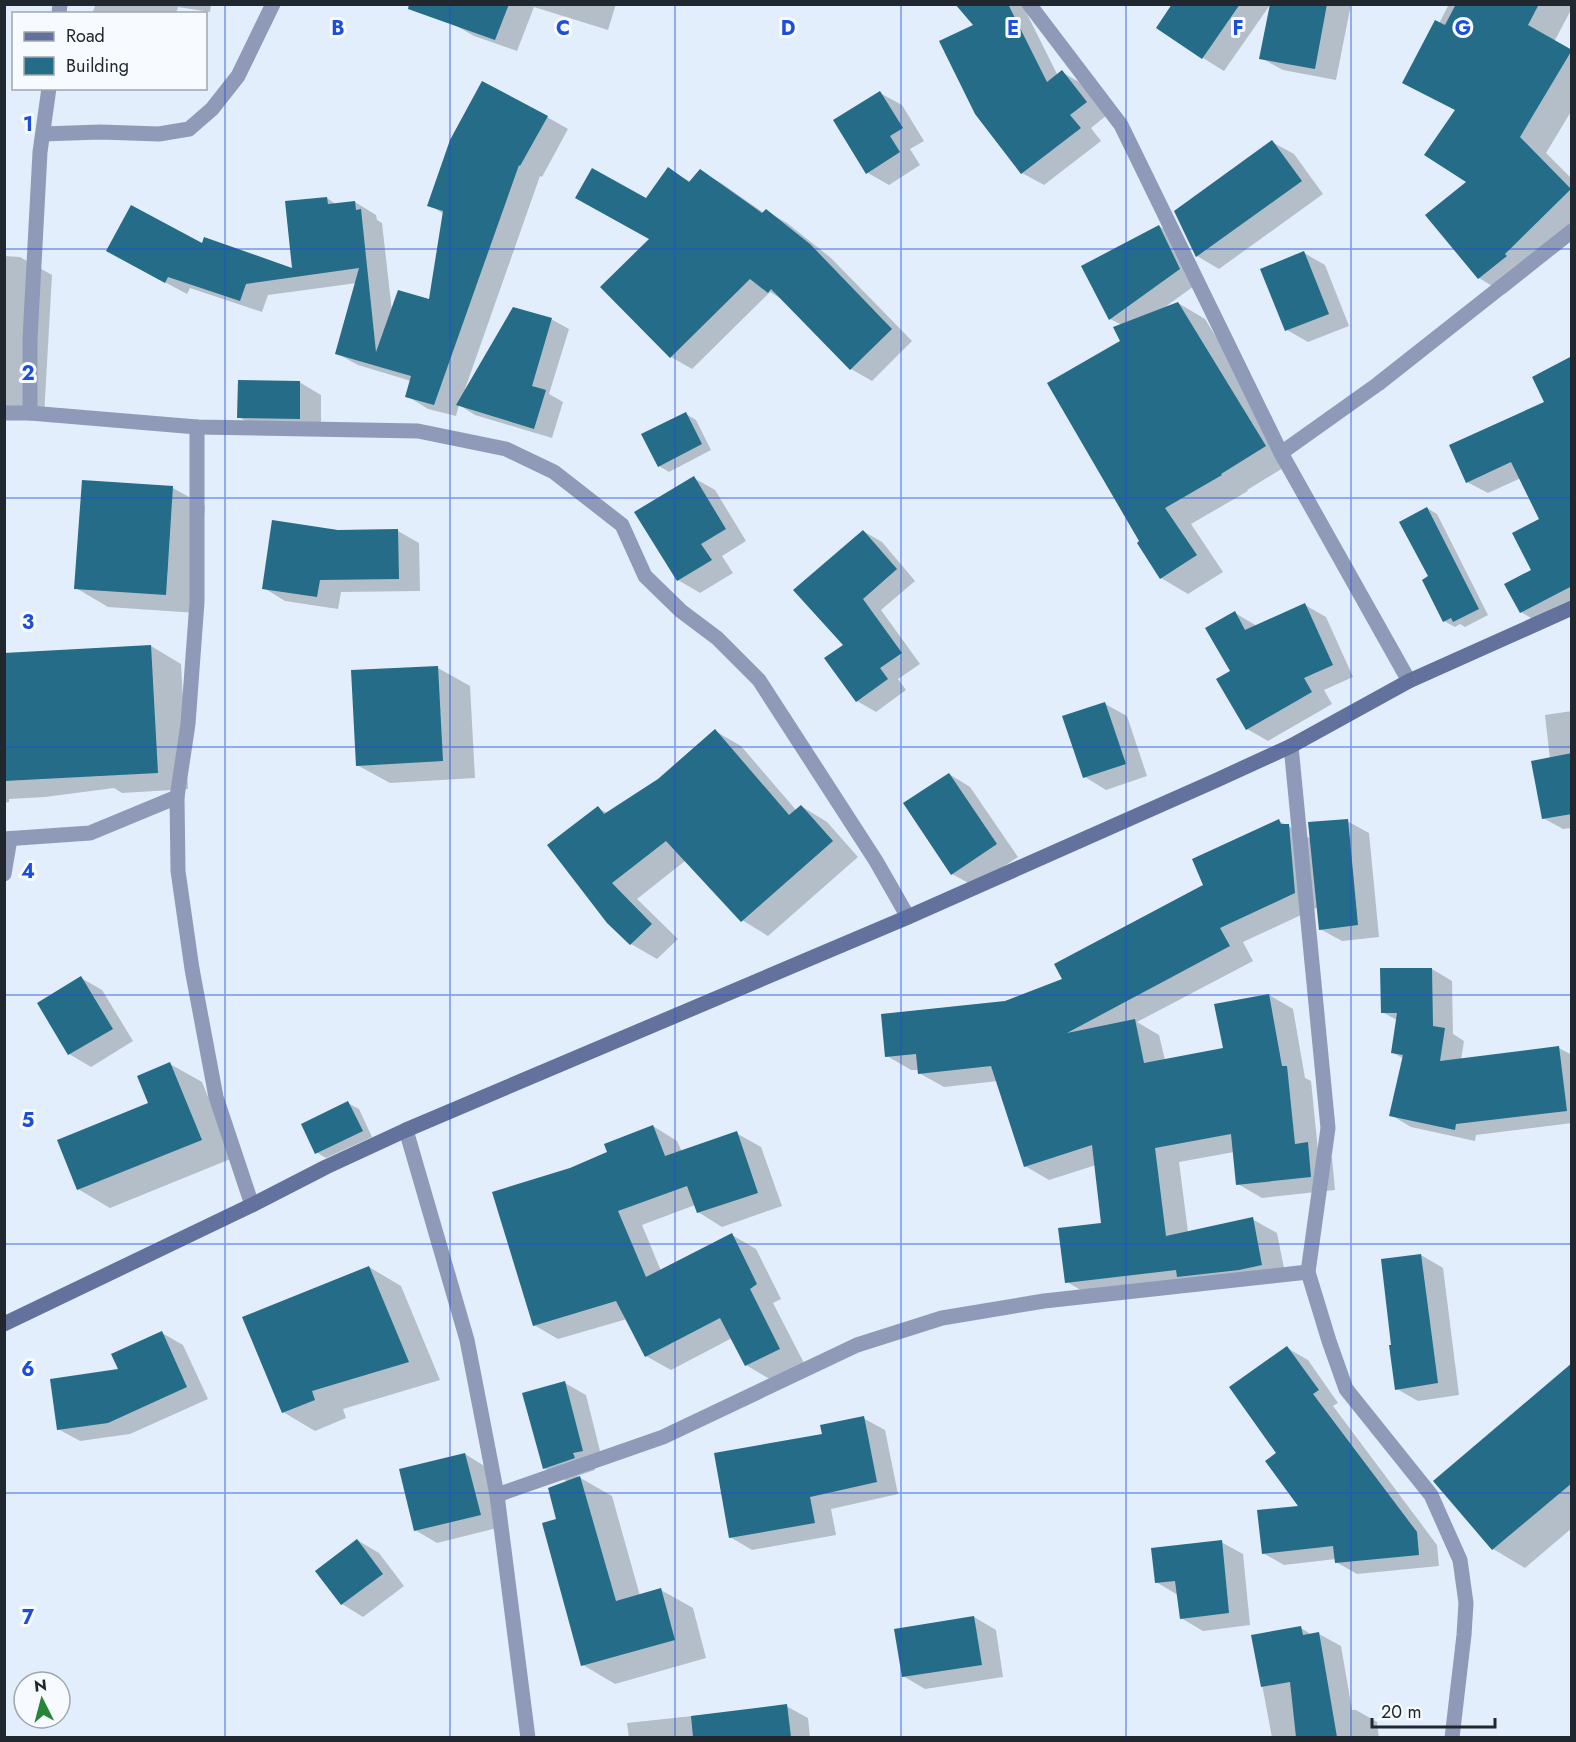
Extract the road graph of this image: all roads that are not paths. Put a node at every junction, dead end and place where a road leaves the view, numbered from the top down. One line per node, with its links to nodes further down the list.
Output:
1 (273, 4): 4 (street)
2 (1029, 4): 9 (street)
3 (49, 90): 4 (street)
4 (43, 134): 7 (street)
5 (1572, 231): 9 (street)
6 (4, 413): 7 (street)
7 (30, 413): 8 (street)
8 (197, 427): 13 (street); 16 (street)
9 (1281, 453): 11 (street)
10 (1572, 608): 11 (main road)
11 (1409, 681): 12 (main road)
12 (1291, 746): 16 (main road); 19 (street)
13 (177, 797): 14 (street); 18 (street)
14 (7, 839): 15 (street)
15 (4, 874)
16 (908, 917): 17 (main road)
17 (406, 1130): 18 (main road); 21 (street)
18 (252, 1205): 20 (main road)
19 (1308, 1272): 21 (street); 23 (street)
20 (4, 1324)
21 (497, 1495): 22 (street)
22 (528, 1737)
23 (1452, 1737)

